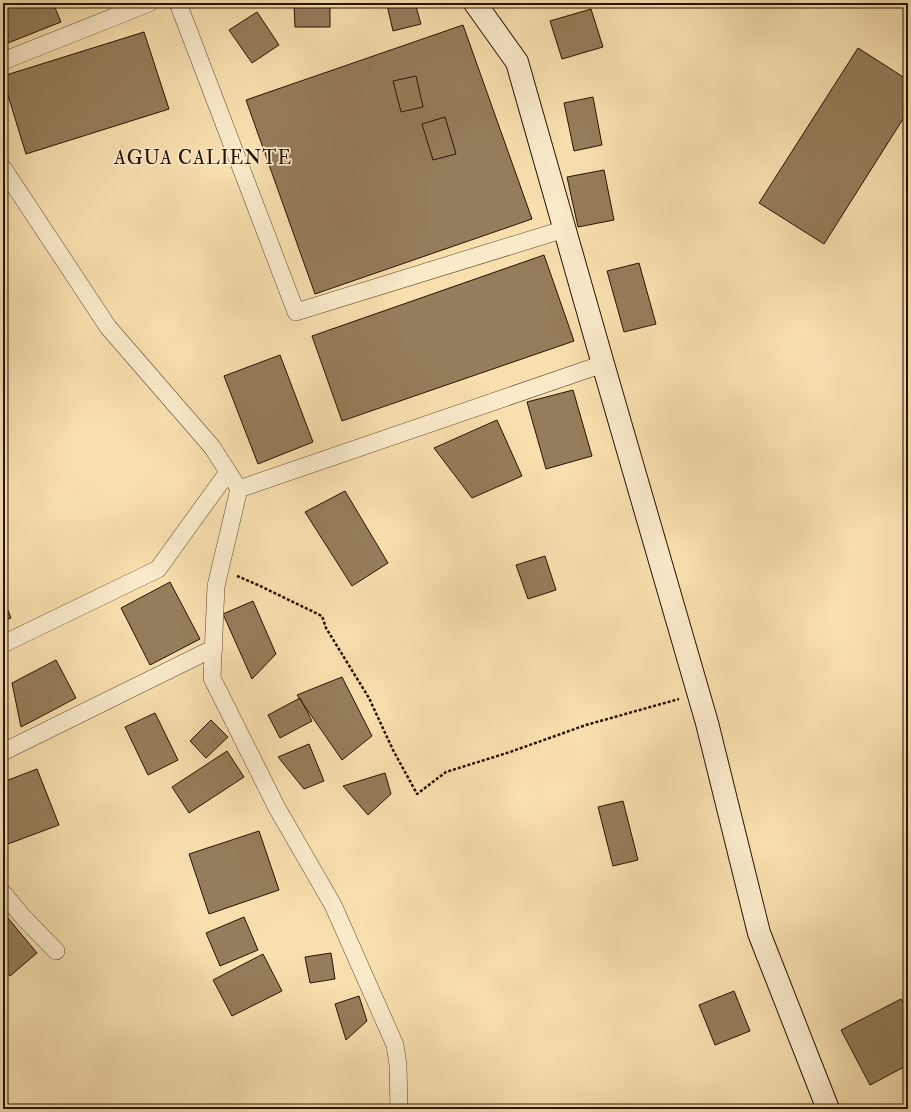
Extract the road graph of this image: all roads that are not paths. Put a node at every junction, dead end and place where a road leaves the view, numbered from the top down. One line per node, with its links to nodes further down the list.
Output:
1 (149, 3): 4 (street)
2 (178, 3): 6 (street)
3 (475, 3): 6 (street)
4 (3, 61)
5 (3, 168): 8 (street)
6 (565, 229): 7 (street)
7 (603, 364): 9 (street); 16 (street)
8 (228, 472): 9 (street); 10 (street)
9 (239, 488): 11 (street)
10 (3, 644)
11 (214, 648): 12 (street); 15 (street)
12 (3, 752)
13 (3, 894): 14 (street)
14 (56, 951)
15 (399, 1109)
16 (828, 1109)

